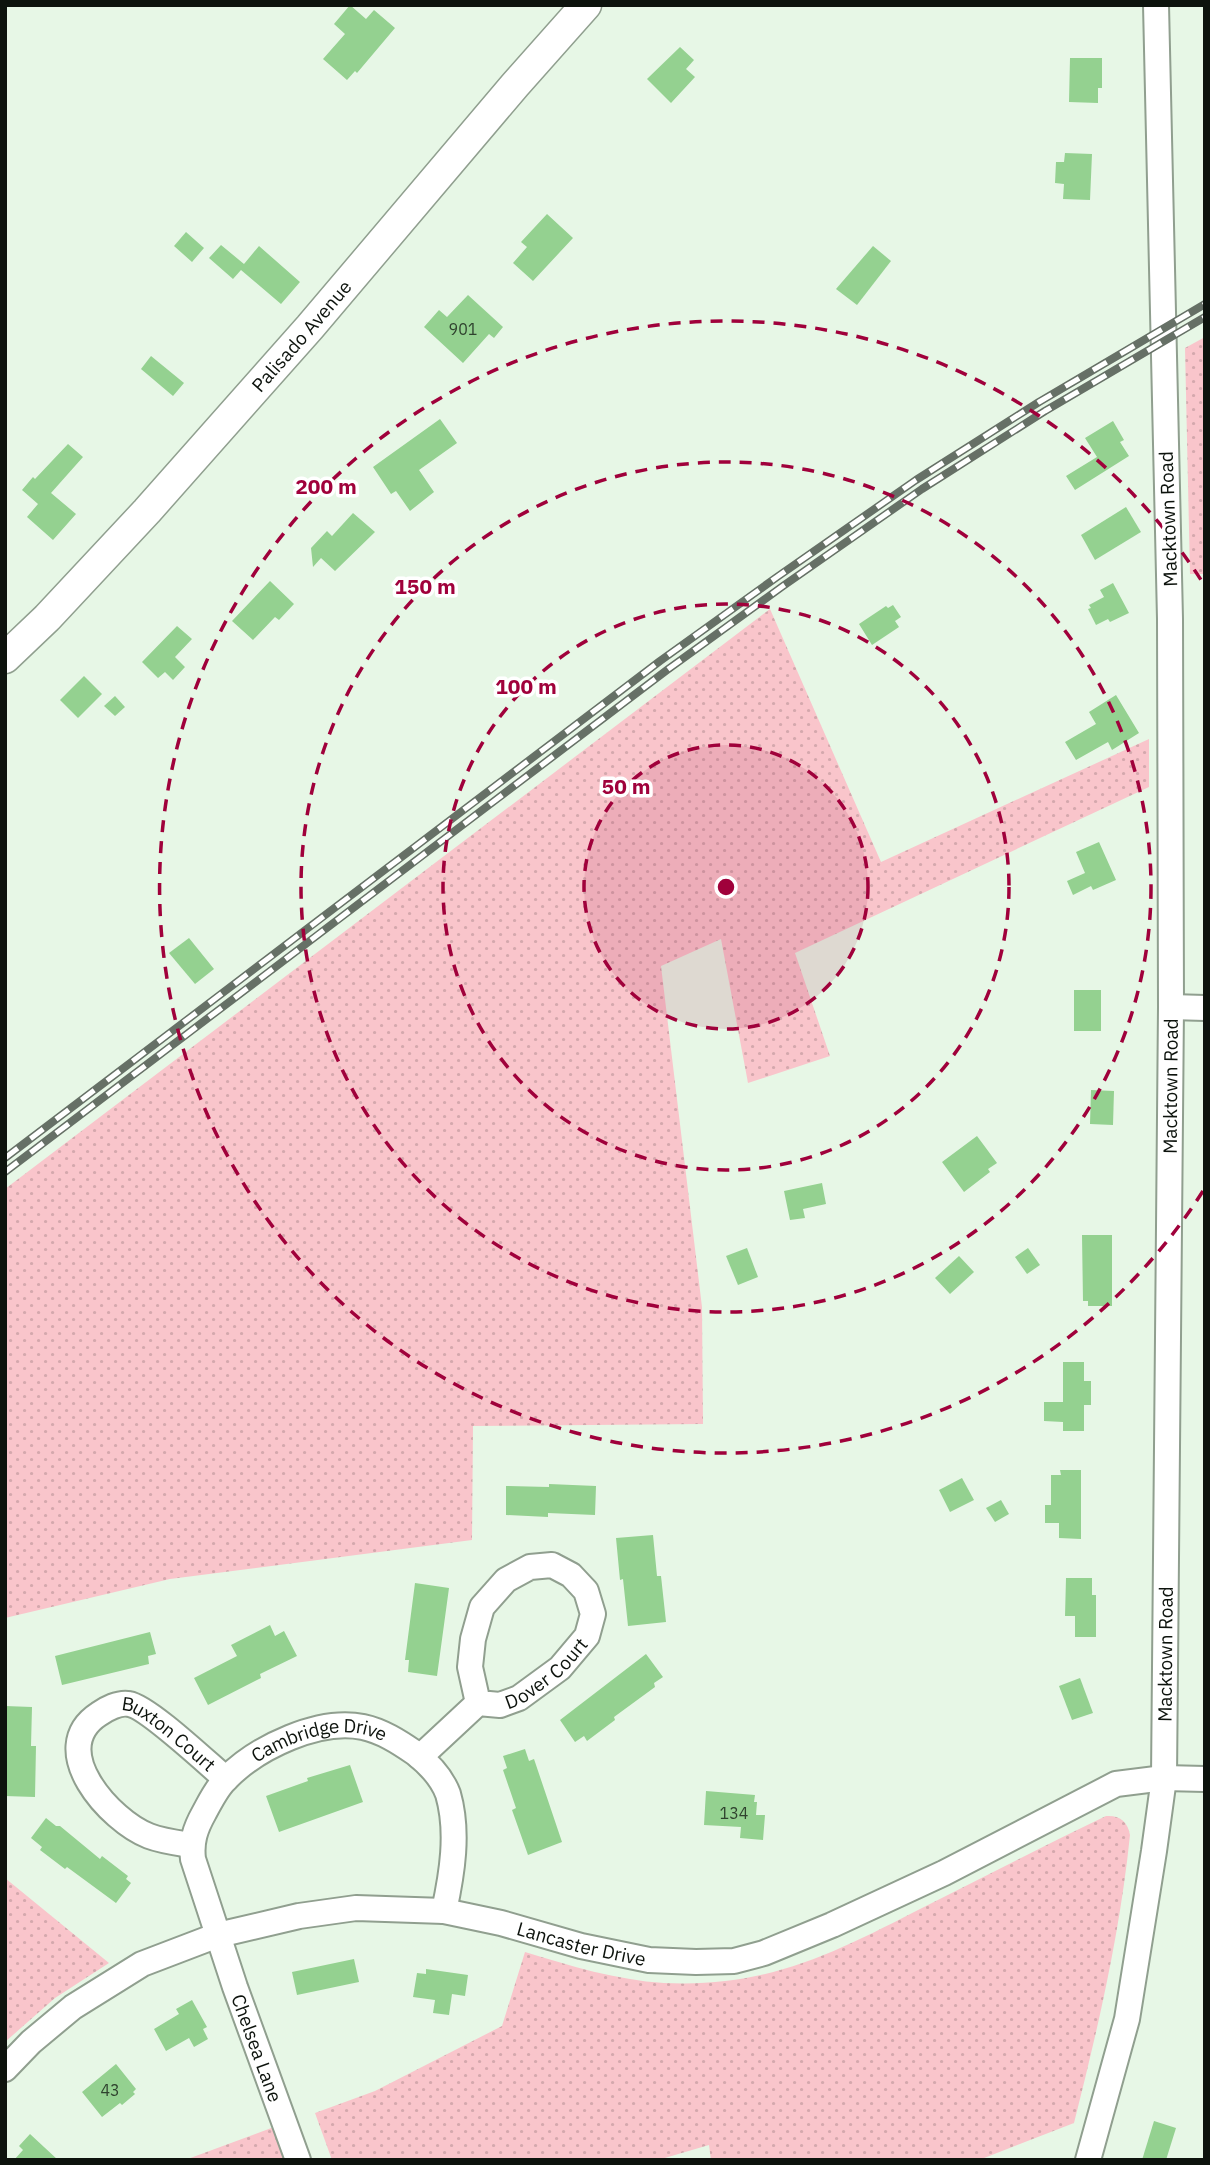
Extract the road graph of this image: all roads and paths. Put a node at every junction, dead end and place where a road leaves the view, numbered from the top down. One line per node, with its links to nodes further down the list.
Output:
1 (586, 5): 3 (main road, Palisado Avenue)
2 (1156, 5): 4 (street, Macktown Road)
3 (5, 658)
4 (1171, 1007): 5 (street); 8 (street, Macktown Road)
5 (1205, 1008)
6 (478, 1703): 6 (street, Dover Court); 7 (street, Dover Court)
7 (420, 1757): 9 (street, Cambridge Drive); 12 (street, Cambridge Drive)
8 (1164, 1778): 10 (street, Lancaster Drive); 12 (street, Lancaster Drive); 16 (street, Macktown Road)
9 (226, 1779): 11 (street, Cambridge Drive); 11 (street, Buxton Court)
10 (1205, 1779)
11 (191, 1846): 13 (street)
12 (444, 1911): 13 (street, Lancaster Drive)
13 (218, 1935): 14 (street, Lancaster Drive); 15 (street, Chelsea Lane)
14 (5, 2069)
15 (298, 2160)
16 (1088, 2160)

